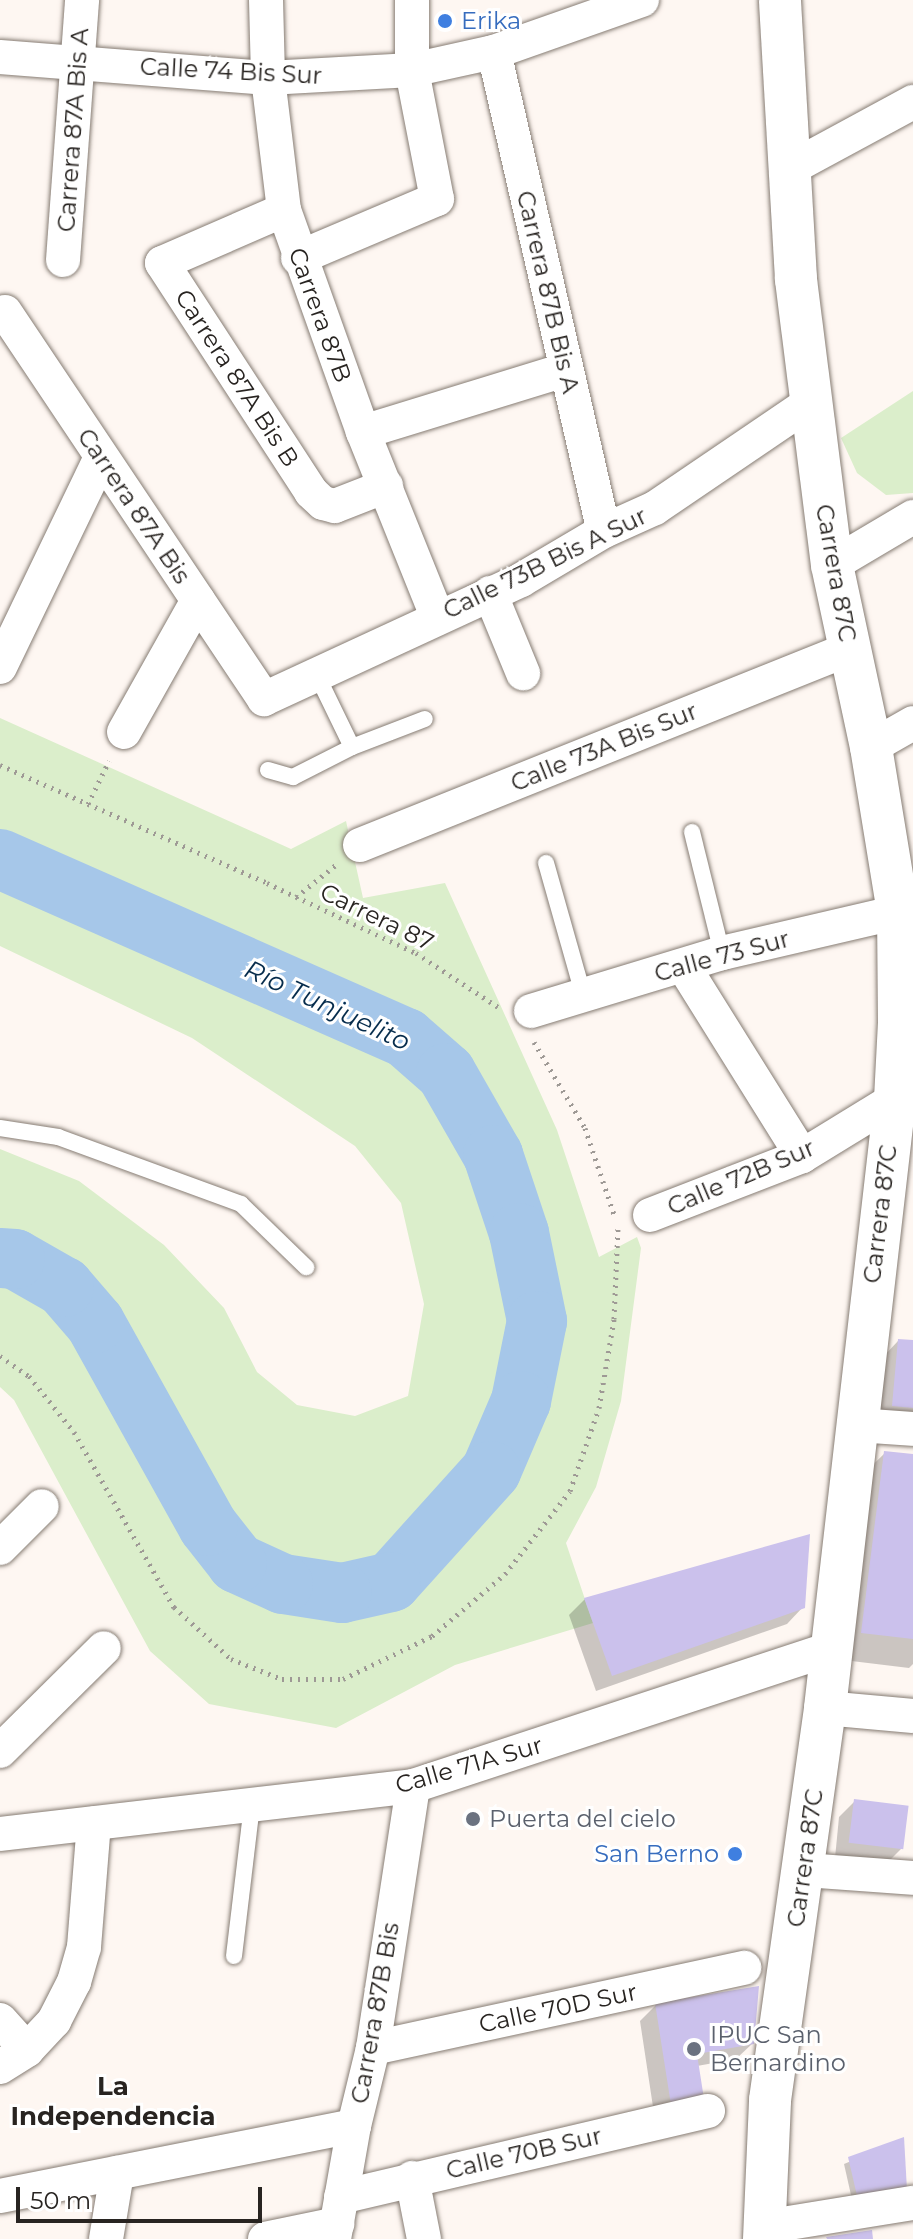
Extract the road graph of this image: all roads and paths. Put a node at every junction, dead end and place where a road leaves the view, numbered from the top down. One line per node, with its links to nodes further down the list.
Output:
1 (82, 0): 8 (street, Carrera 87A Bis A)
2 (266, 0): 10 (street, Carrera 87B)
3 (412, 0): 9 (street)
4 (642, 0): 6 (street, Calle 74 Bis Sur)
5 (780, 0): 12 (street, Carrera 87C)
6 (494, 52): 9 (street, Calle 74 Bis Sur); 17 (street, Carrera 87B Bis A)
7 (0, 57): 8 (street, Calle 74 Bis Sur)
8 (78, 62): 10 (street, Calle 74 Bis Sur); 15 (street, Carrera 87A Bis A)
9 (412, 70): 10 (street, Calle 74 Bis Sur); 14 (street)
10 (268, 78): 13 (street, Carrera 87B)
11 (913, 102): 12 (street)
12 (791, 168): 18 (street, Carrera 87C)
13 (284, 210): 14 (street, Carrera 87B); 21 (street, Carrera 87A Bis B)
14 (298, 258): 19 (street, Carrera 87B)
15 (63, 260)
16 (2, 315): 20 (street, Carrera 87A Bis)
17 (565, 370): 19 (street); 23 (street, Carrera 87B Bis A)
18 (817, 396): 23 (street, Calle 73B Bis A Sur); 24 (street, Carrera 87C)
19 (363, 432): 21 (street, Carrera 87B)
20 (101, 457): 26 (street, Carrera 87A Bis); 29 (street)
21 (386, 486): 27 (street, Carrera 87B)
22 (913, 517): 24 (street)
23 (604, 531): 25 (street, Calle 73B Bis A Sur)
24 (832, 565): 28 (street, Carrera 87C)
25 (490, 593): 27 (street, Calle 73B Bis A Sur); 31 (street)
26 (198, 600): 32 (street, Carrera 87A Bis); 35 (street)
27 (437, 616): 30 (street, Calle 73B Bis A Sur)
28 (849, 649): 37 (street, Carrera 87C); 42 (street, Calle 73A Bis Sur)
29 (0, 667)
30 (316, 673): 32 (street, Calle 73B Bis A Sur); 36 (lane)
31 (523, 673)
32 (264, 699)
33 (425, 719): 36 (lane)
34 (913, 723): 37 (street)
35 (124, 732): 40 (path)
36 (352, 747): 39 (lane)
37 (871, 747): 45 (street, Carrera 87C)
38 (0, 765): 40 (path, Carrera 87)
39 (268, 770)
40 (88, 804): 44 (path, Carrera 87)
41 (692, 832): 46 (lane)
42 (360, 845): 44 (path)
43 (546, 863): 48 (lane)
44 (296, 897): 49 (path, Carrera 87)
45 (905, 908): 46 (street, Calle 73 Sur); 50 (street, Carrera 87C)
46 (722, 953): 47 (street, Calle 73 Sur)
47 (684, 967): 48 (street, Calle 73 Sur); 52 (street)
48 (583, 994): 49 (street, Calle 73 Sur)
49 (519, 1018): 55 (path, Carrera 87)
50 (904, 1093): 52 (street, Calle 72B Sur); 56 (street, Carrera 87C)
51 (0, 1128): 54 (lane)
52 (802, 1156): 53 (street, Calle 72B Sur)
53 (650, 1215)
54 (306, 1267)
55 (0, 1356)
56 (856, 1425): 57 (street); 61 (street, Carrera 87C)
57 (913, 1429)
58 (42, 1506): 59 (street)
59 (0, 1548)
60 (104, 1648): 64 (street)
61 (830, 1649): 62 (street, Carrera 87C); 65 (street, Calle 71A Sur)
62 (825, 1708): 63 (street); 69 (street, Carrera 87C)
63 (913, 1716)
64 (0, 1751)
65 (413, 1786): 66 (street, Calle 71A Sur); 74 (street, Carrera 87B Bis)
66 (252, 1805): 67 (street, Calle 71A Sur); 71 (lane)
67 (94, 1823): 68 (street, Calle 71A Sur); 75 (street)
68 (0, 1834)
69 (805, 1870): 70 (street); 83 (street, Carrera 87C)
70 (913, 1878)
71 (234, 1956)
72 (744, 1968): 74 (street, Calle 70D Sur)
73 (0, 2020): 75 (street)
74 (373, 2048): 77 (street, Carrera 87B Bis)
75 (13, 2058)
76 (708, 2111): 79 (street, Calle 70B Sur)
77 (354, 2126): 78 (street); 82 (street, Carrera 87B Bis)
78 (117, 2173): 80 (street); 84 (street)
79 (412, 2178): 82 (street, Calle 70B Sur); 86 (street)
80 (0, 2196)
81 (913, 2203): 83 (street)
82 (337, 2220): 85 (street, Calle 70B Sur)
83 (764, 2233)
84 (106, 2239)
85 (265, 2239)
86 (424, 2239)

